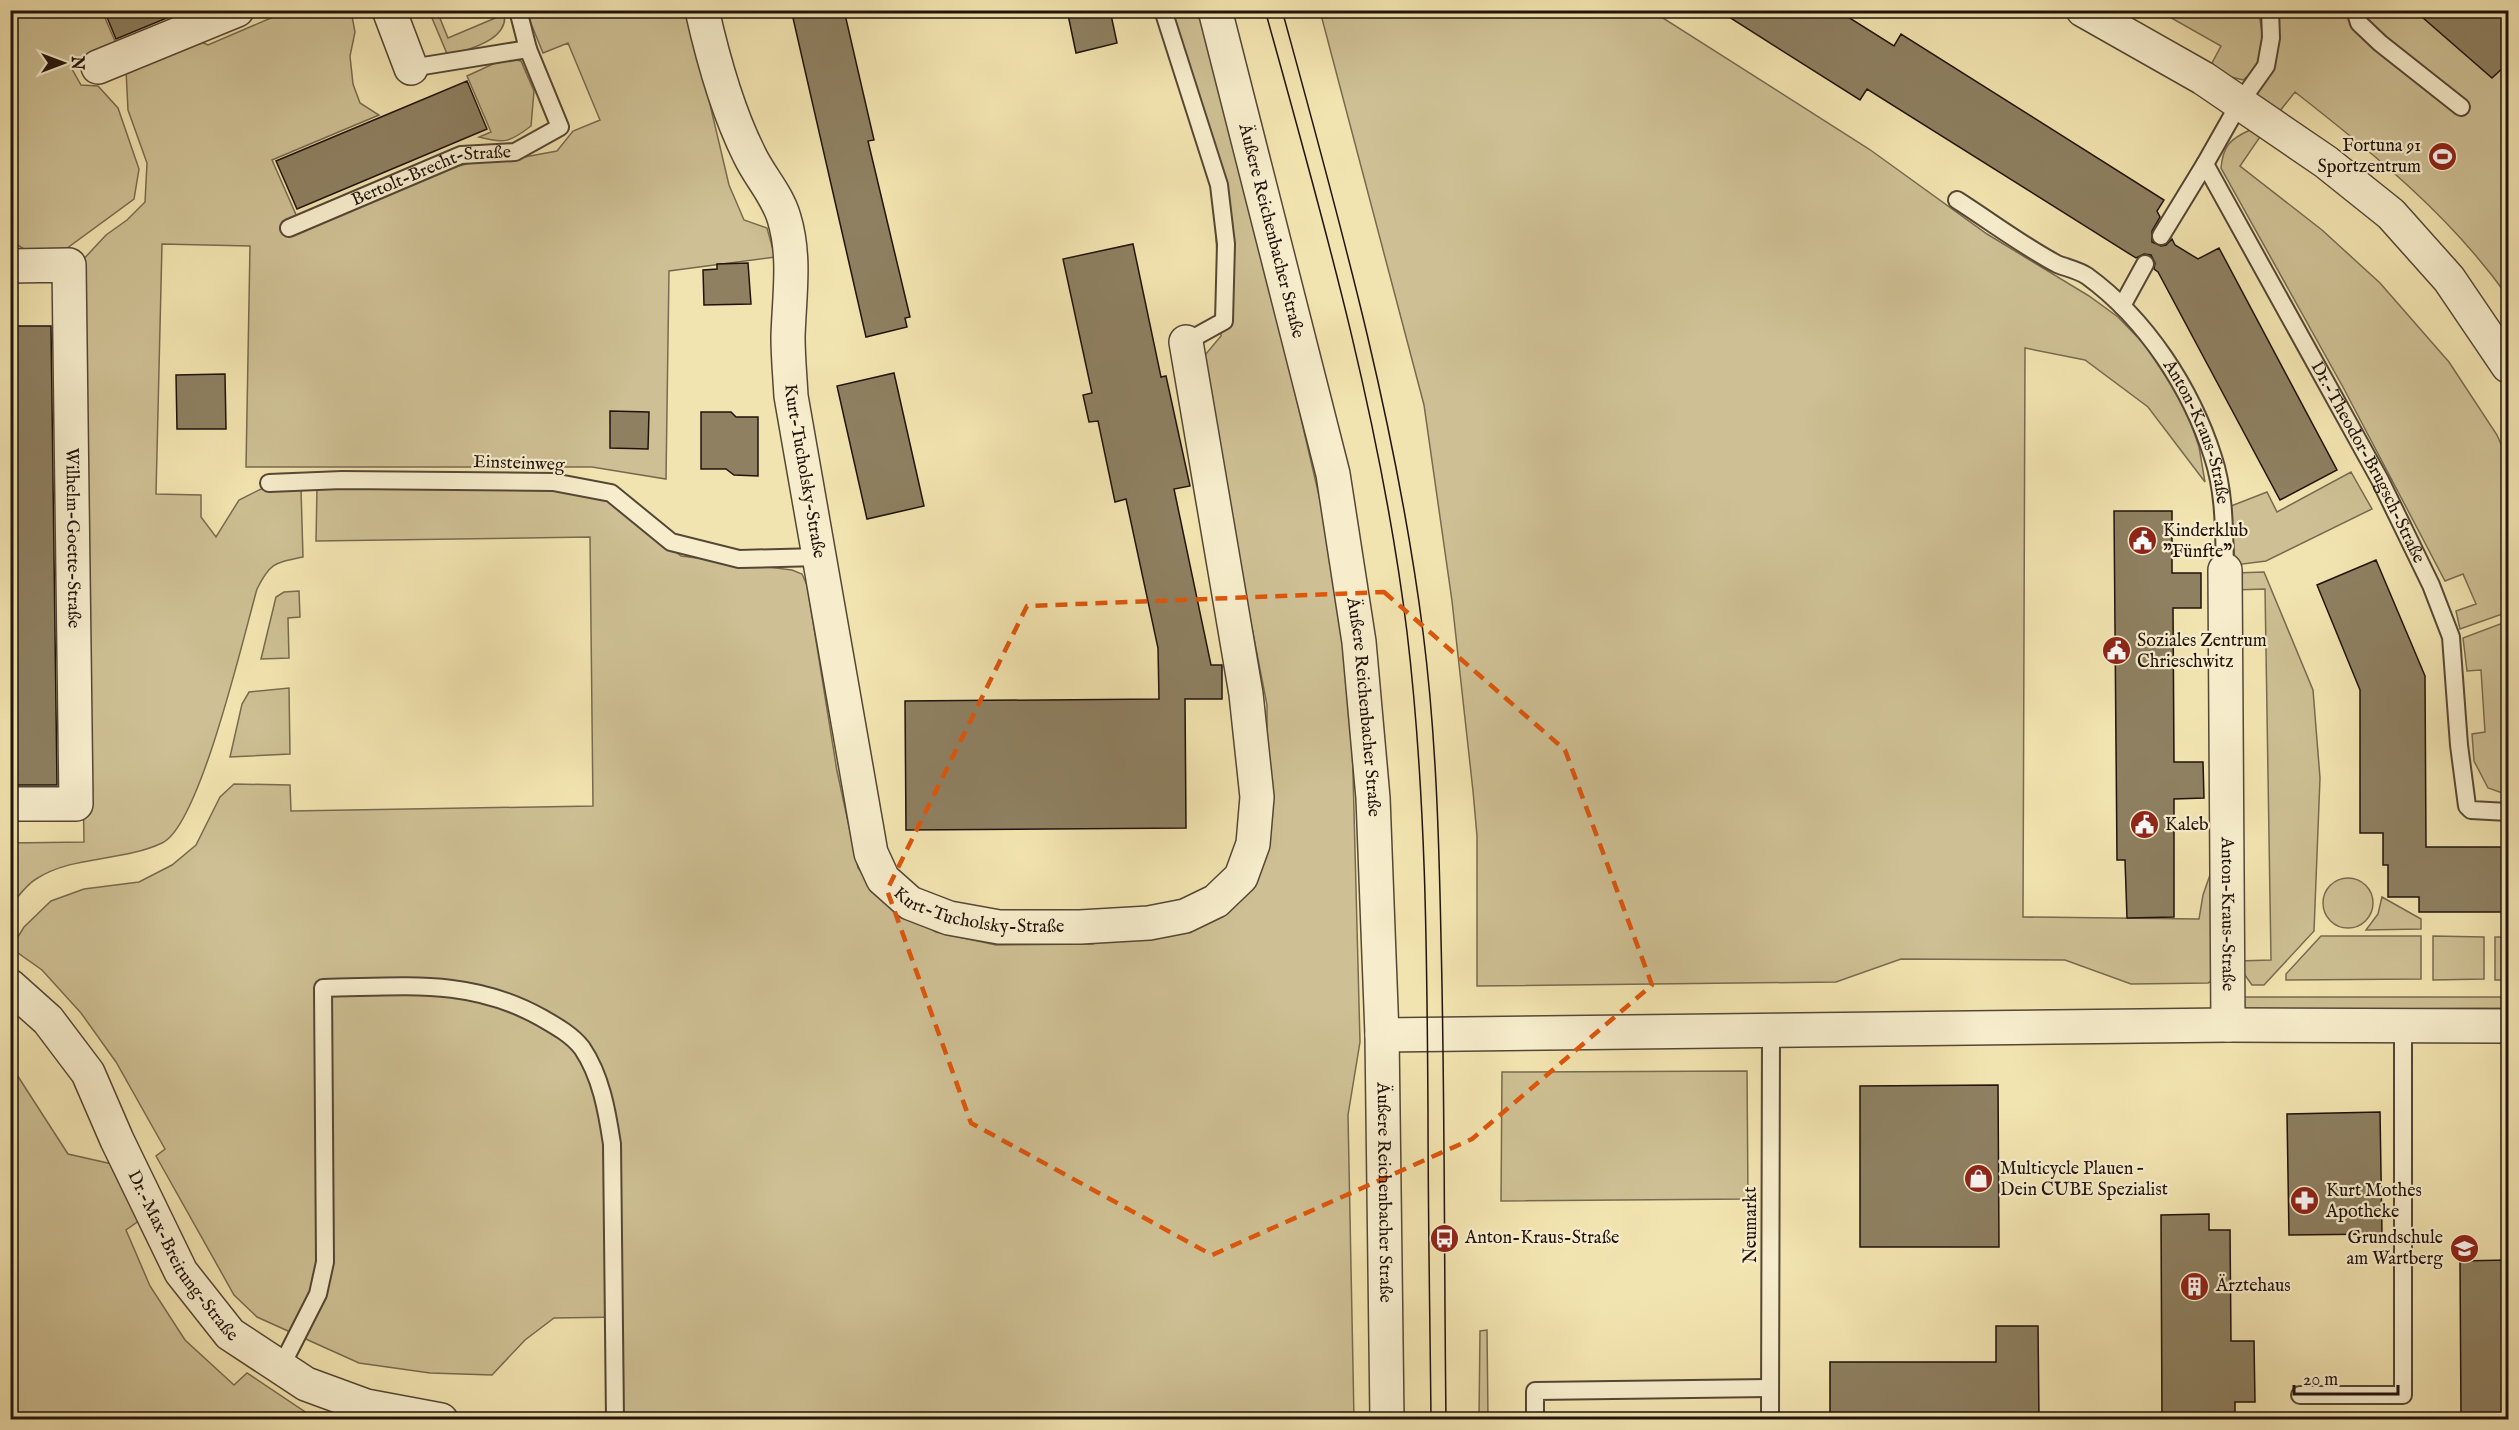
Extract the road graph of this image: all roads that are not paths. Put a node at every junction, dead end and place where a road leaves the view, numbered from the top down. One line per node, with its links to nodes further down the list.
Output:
1 (237, 10): 11 (street)
2 (388, 10): 12 (street)
3 (518, 10): 10 (lane, Bertolt-Brecht-Straße)
4 (702, 10): 25 (street, Kurt-Tucholsky-Straße)
5 (1163, 10): 22 (lane)
6 (1215, 10): 34 (street, Äußere Reichenbacher Straße)
7 (2083, 10): 13 (street)
8 (2270, 10): 13 (lane)
9 (2355, 10): 14 (lane)
10 (528, 49): 12 (lane); 17 (lane, Bertolt-Brecht-Straße)
11 (98, 67)
12 (411, 68)
13 (2239, 104): 15 (lane); 23 (street)
14 (2461, 107)
15 (2205, 164): 18 (lane); 28 (lane, Dr.-Theodor-Brugsch-Straße)
16 (1957, 200): 21 (lane, Anton-Kraus-Straße)
17 (289, 228)
18 (2161, 237)
19 (2145, 264): 21 (lane)
20 (10, 266): 27 (street, Wilhelm-Goette-Straße)
21 (2122, 306): 26 (lane, Anton-Kraus-Straße)
22 (1186, 342): 25 (street, Kurt-Tucholsky-Straße)
23 (2508, 366)
24 (269, 483): 25 (lane, Einsteinweg)
25 (819, 557)
26 (2225, 570): 30 (street, Anton-Kraus-Straße)
27 (10, 804)
28 (2508, 812)
29 (10, 986): 35 (street, Dr.-Max-Breitung-Straße)
30 (2228, 1025): 32 (street); 33 (street)
31 (2508, 1026): 32 (street)
32 (2403, 1027): 37 (lane)
33 (1771, 1031): 34 (street); 36 (lane, Neumarkt)
34 (1382, 1035): 40 (street, Äußere Reichenbacher Straße)
35 (281, 1367): 38 (street, Dr.-Max-Breitung-Straße); 39 (lane)
36 (1770, 1388): 41 (lane); 42 (lane, Neumarkt)
37 (2300, 1395)
38 (441, 1419)
39 (615, 1419)
40 (1387, 1419)
41 (1535, 1419)
42 (1770, 1419)

